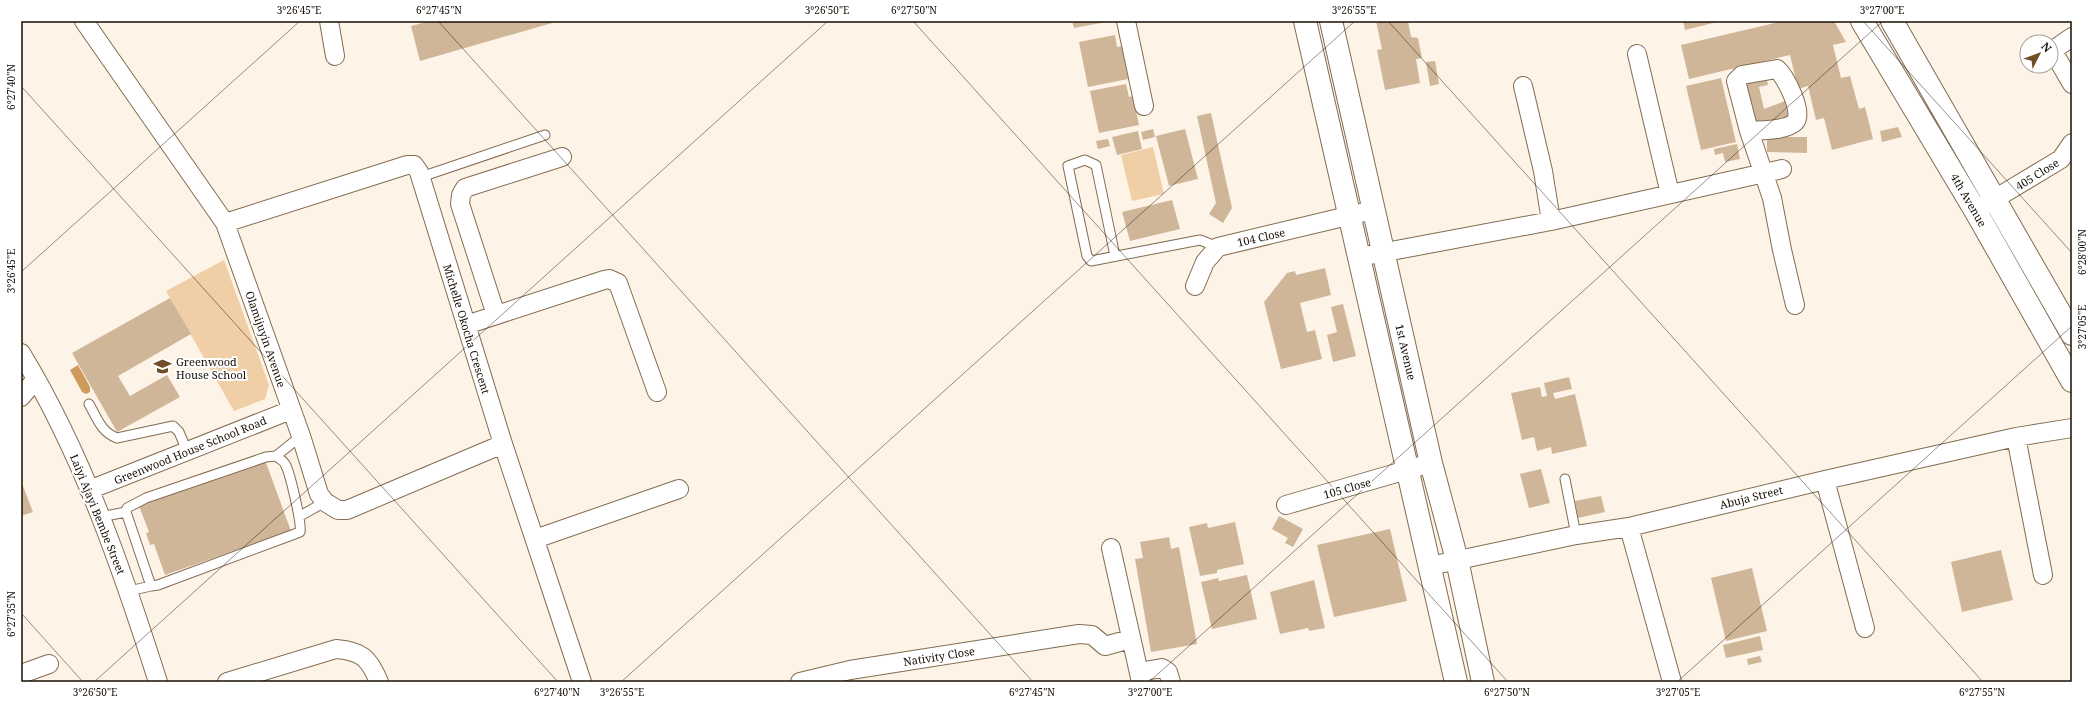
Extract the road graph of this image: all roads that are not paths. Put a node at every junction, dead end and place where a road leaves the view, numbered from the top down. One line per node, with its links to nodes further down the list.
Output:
1 (84, 21): 26 (street, Olamijuyin Avenue)
2 (329, 21): 10 (street)
3 (1126, 21): 13 (street)
4 (1305, 21): 24 (street)
5 (1331, 21): 22 (street, 1st Avenue)
6 (1862, 21): 23 (street, 4th Avenue)
7 (1892, 21): 21 (street, 4th Avenue)
8 (2072, 37): 11 (street)
9 (1637, 54): 20 (street)
10 (335, 56)
11 (2072, 84)
12 (1523, 86): 25 (street)
13 (1144, 106)
14 (1749, 130): 18 (street)
15 (545, 135): 19 (lane)
16 (2072, 143): 21 (street, 405 Close)
17 (562, 157): 33 (street)
18 (1773, 171): 20 (street); 32 (street)
19 (421, 177): 26 (street); 34 (street, Michelle Okocha Crescent)
20 (1670, 194): 25 (street)
21 (1996, 200): 23 (street, 405 Close); 35 (street, 4th Avenue)
22 (1373, 210): 24 (street, 104 Close); 28 (street, 1st Avenue)
23 (1975, 210): 38 (street, 4th Avenue)
24 (1348, 217): 27 (street, 104 Close); 30 (street)
25 (1550, 221): 28 (street)
26 (225, 223): 42 (street, Olamijuyin Avenue)
27 (1218, 247): 29 (lane); 31 (street)
28 (1383, 252): 30 (street); 49 (street, 1st Avenue)
29 (1115, 256): 29 (lane)
30 (1359, 257): 50 (street)
31 (1195, 286)
32 (1795, 305)
33 (496, 315): 34 (street); 39 (street)
34 (466, 325): 46 (street, Michelle Okocha Crescent)
35 (2072, 334)
36 (21, 353): 37 (street, Laiyi Ajayi Bembe Street)
37 (36, 379): 40 (street); 54 (street, Laiyi Ajayi Bembe Street)
38 (2072, 381)
39 (657, 392)
40 (21, 397)
41 (89, 404): 47 (lane)
42 (291, 410): 44 (street, Olamijuyin Avenue); 47 (street, Greenwood House School Road)
43 (2072, 428): 45 (street, Abuja Street)
44 (301, 436): 48 (lane); 55 (street, Olamijuyin Avenue)
45 (2016, 437): 52 (street, Abuja Street); 66 (street)
46 (503, 444): 55 (street); 62 (street, Michelle Okocha Crescent)
47 (187, 451): 54 (street, Greenwood House School Road)
48 (276, 456): 57 (lane); 58 (lane)
49 (1432, 463): 50 (street, 105 Close); 64 (street, 1st Avenue)
50 (1407, 471): 56 (street, 105 Close); 65 (street)
51 (1565, 479): 61 (lane)
52 (1825, 480): 60 (street, Abuja Street); 69 (street)
53 (679, 489): 62 (street)
54 (89, 490): 59 (street, Laiyi Ajayi Bembe Street)
55 (325, 502): 58 (lane)
56 (1286, 505)
57 (126, 512): 59 (lane); 67 (lane)
58 (300, 516): 67 (lane)
59 (100, 517): 68 (street, Laiyi Ajayi Bembe Street)
60 (1629, 527): 61 (street, Abuja Street); 82 (street)
61 (1576, 535): 64 (street, Abuja Street)
62 (535, 539): 77 (street, Michelle Okocha Crescent)
63 (1111, 548): 70 (street)
64 (1457, 560): 65 (street, Abuja Street); 81 (street, 1st Avenue)
65 (1430, 566): 80 (street)
66 (2043, 575)
67 (151, 586): 68 (lane)
68 (128, 591): 74 (street, Laiyi Ajayi Bembe Street)
69 (1865, 628)
70 (1130, 639): 73 (street); 78 (street, Nativity Close)
71 (49, 664): 72 (street)
72 (21, 674)
73 (1140, 677): 79 (street)
74 (158, 682)
75 (227, 682): 76 (street)
76 (379, 682)
77 (582, 682)
78 (800, 682)
79 (1171, 682)
80 (1456, 682)
81 (1482, 682)
82 (1672, 682)

